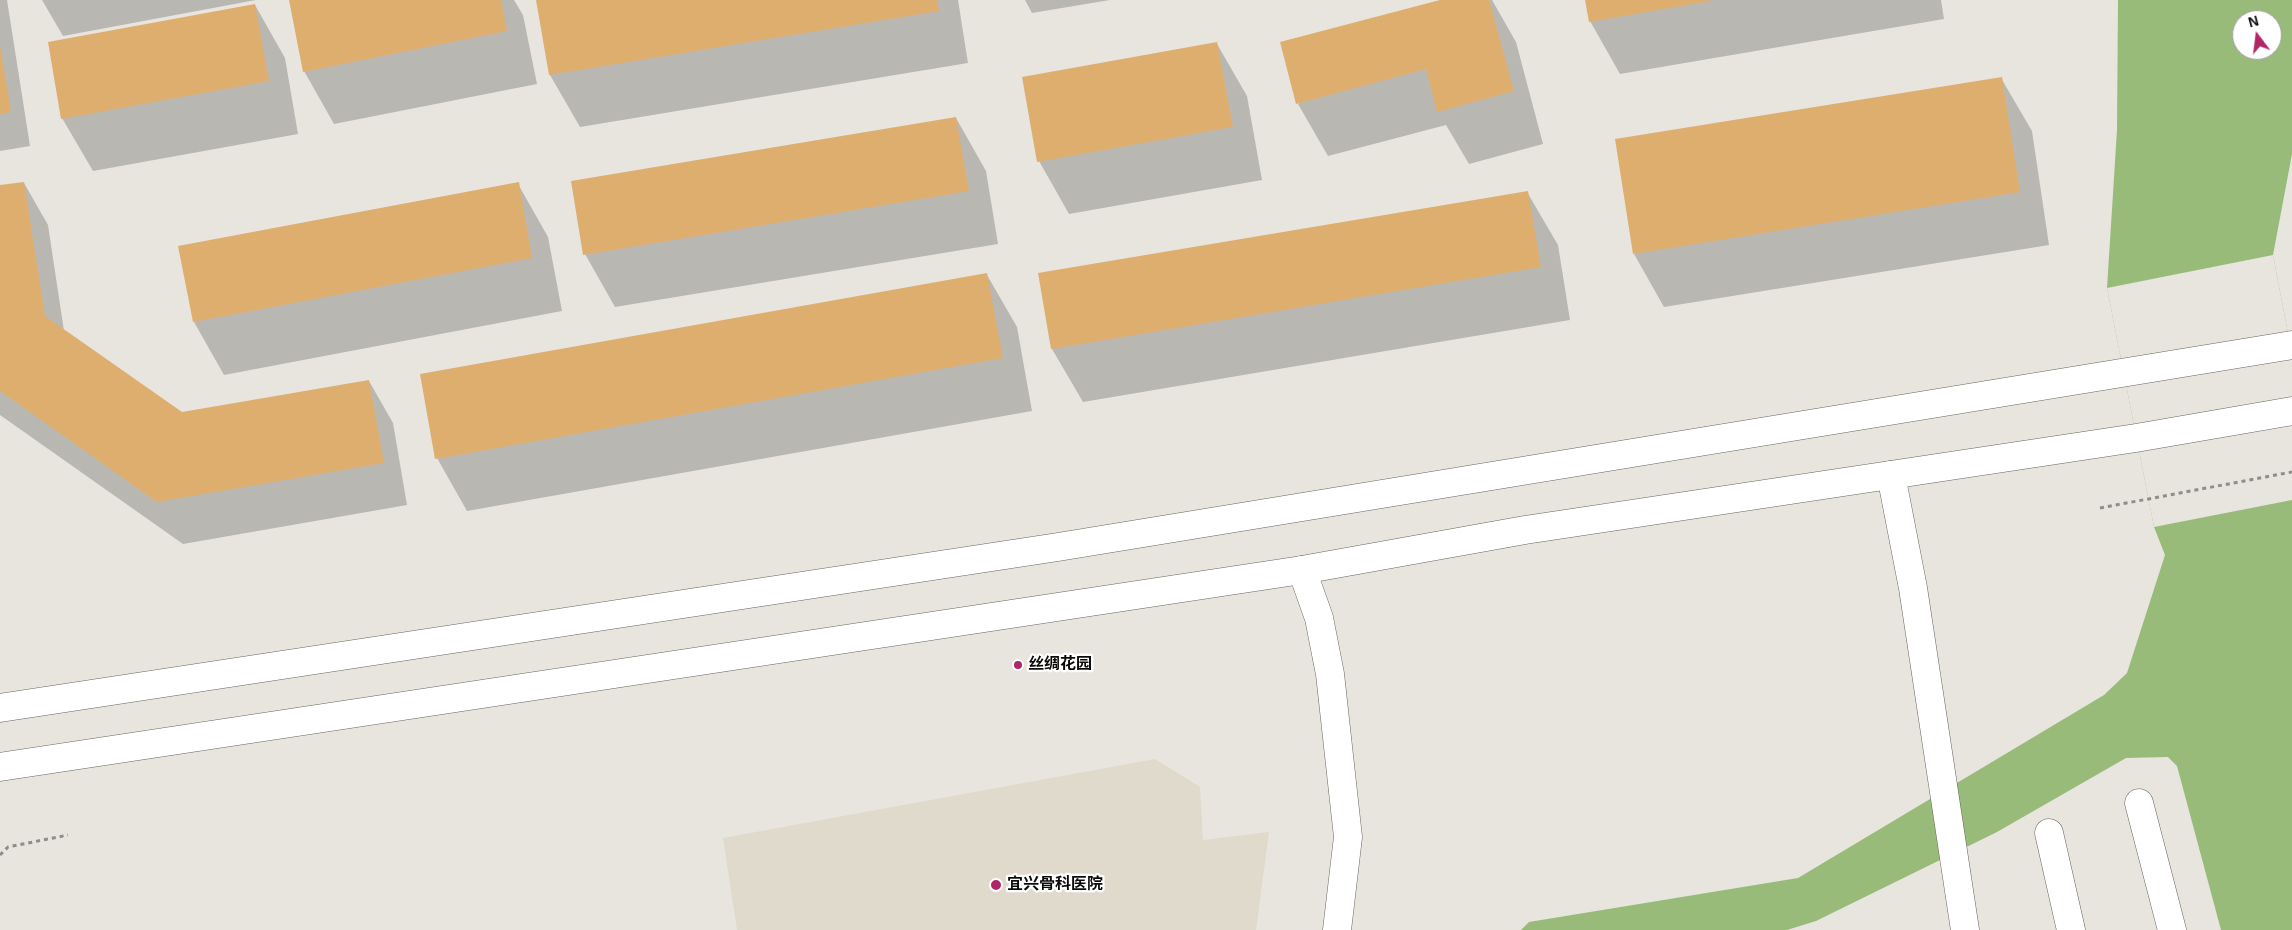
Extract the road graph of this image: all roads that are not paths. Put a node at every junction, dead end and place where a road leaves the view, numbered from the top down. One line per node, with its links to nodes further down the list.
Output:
1 (2291, 345): 5 (main road)
2 (2292, 411): 3 (main road)
3 (1891, 476): 4 (main road); 10 (main road)
4 (1302, 570): 6 (main road); 9 (main road)
5 (0, 708)
6 (0, 767)
7 (2139, 803): 12 (main road)
8 (2048, 834): 11 (main road)
9 (1337, 930)
10 (1965, 930)
11 (2071, 930)
12 (2172, 930)

